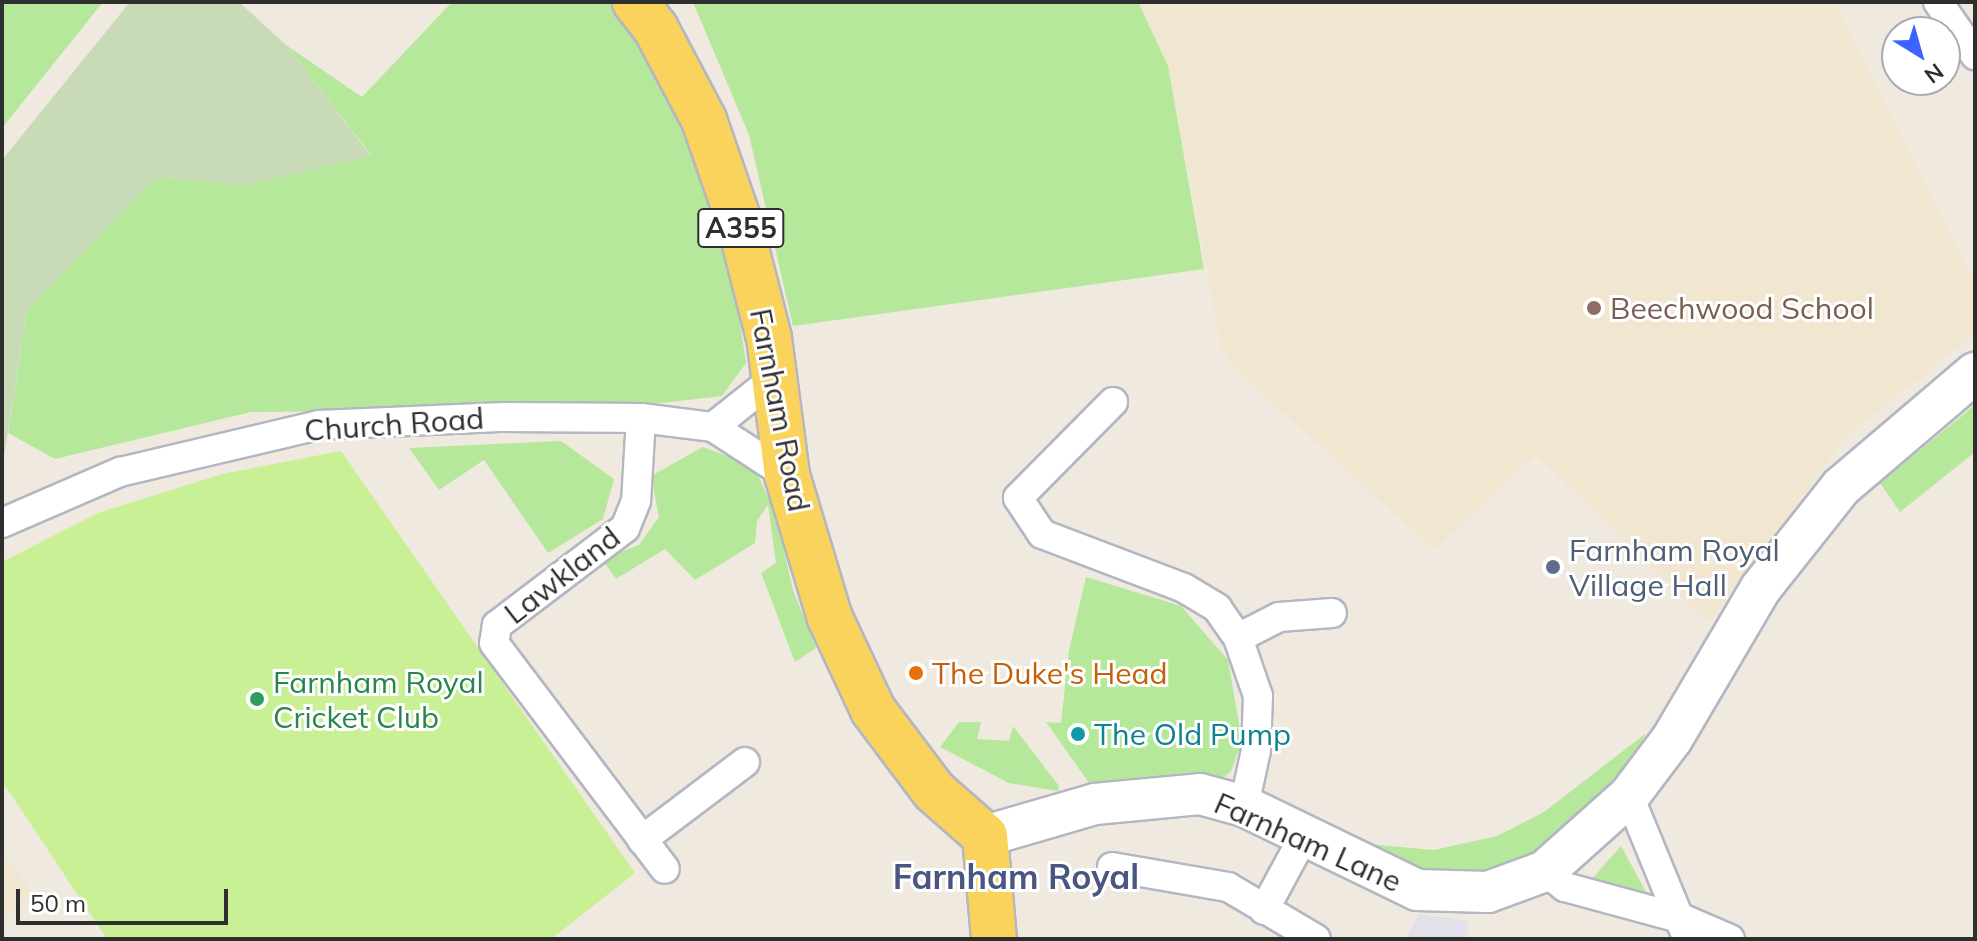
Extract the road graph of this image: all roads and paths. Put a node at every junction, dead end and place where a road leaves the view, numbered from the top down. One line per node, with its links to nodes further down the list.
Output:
1 (635, 2): 5 (main road, Farnham Road / A355)
2 (1938, 2): 3 (street)
3 (1975, 55)
4 (1975, 373): 14 (street, Farnham Lane)
5 (772, 380): 8 (street); 9 (main road, Farnham Road / A355)
6 (1113, 402): 12 (street)
7 (641, 418): 8 (street, Church Road); 10 (street, Church Road); 18 (street, Lawkland)
8 (713, 427): 9 (street, Church Road)
9 (787, 475): 16 (main road, Farnham Road / A355)
10 (2, 523)
11 (1332, 613): 12 (street)
12 (1238, 638): 15 (street)
13 (745, 762): 18 (street)
14 (1629, 796): 21 (street, Farnham Lane); 23 (street)
15 (1244, 806): 16 (street, Farnham Lane); 17 (street, Farnham Lane)
16 (985, 836): 24 (main road)
17 (1303, 838): 21 (street, Farnham Lane); 22 (street)
18 (642, 840): 20 (street, Lawkland)
19 (1112, 867): 22 (street)
20 (665, 869)
21 (1545, 871): 23 (street)
22 (1264, 910): 25 (street)
23 (1684, 929): 26 (street)
24 (994, 939)
25 (1316, 939)
26 (1730, 939)

